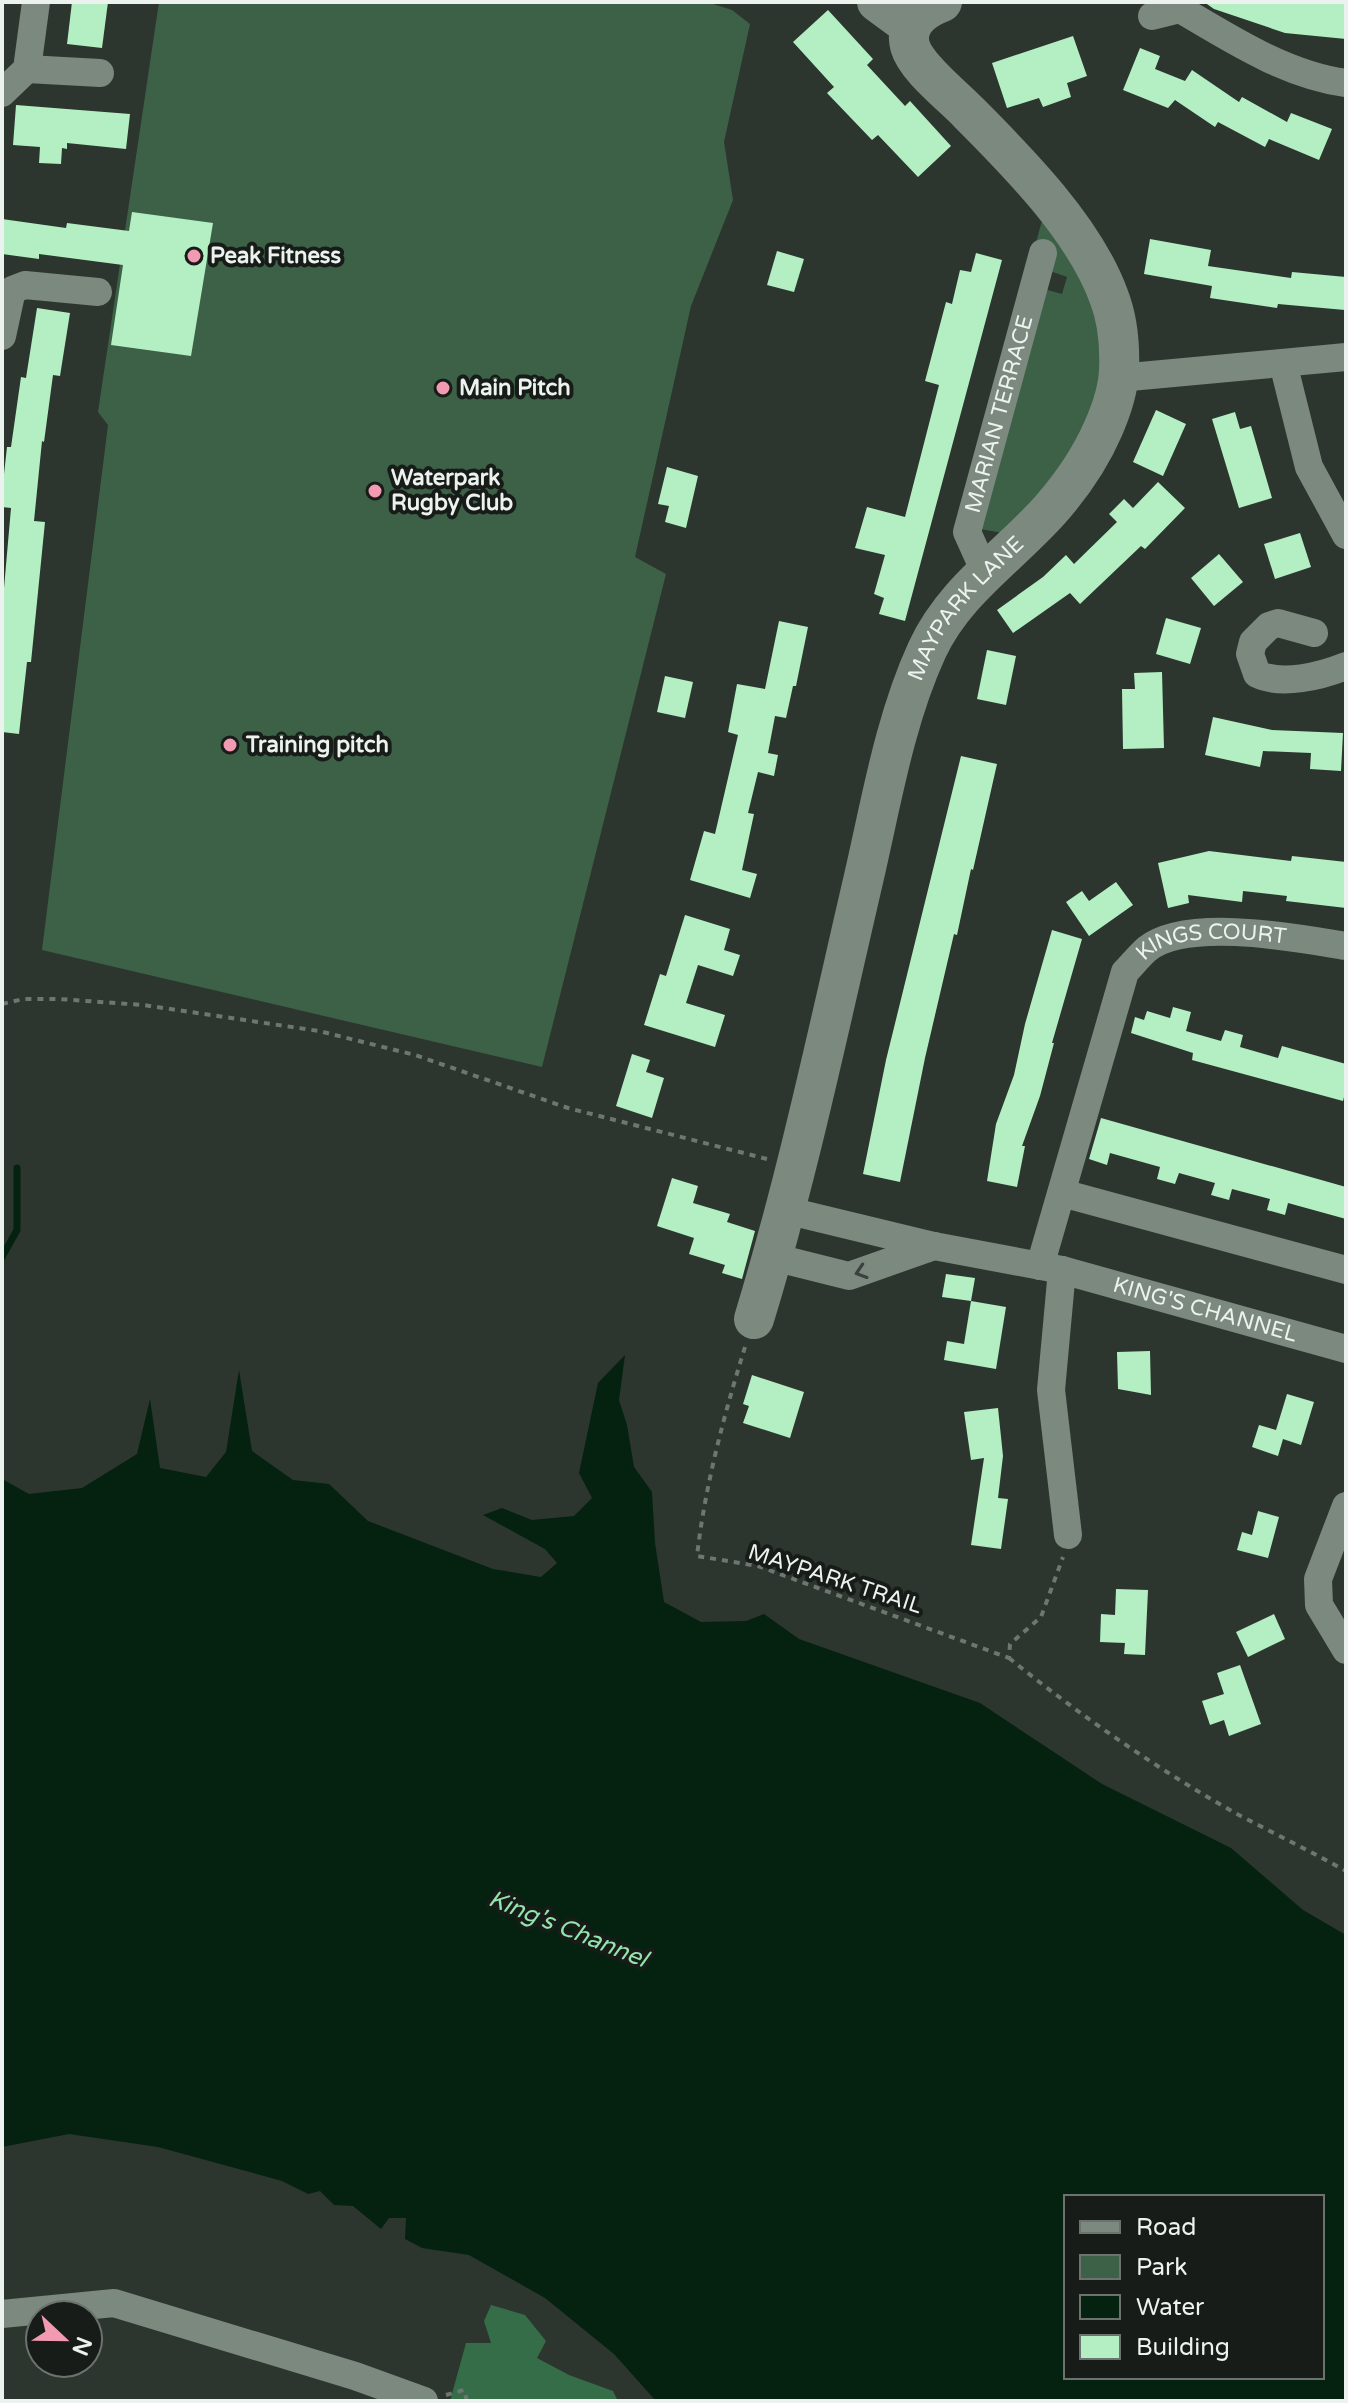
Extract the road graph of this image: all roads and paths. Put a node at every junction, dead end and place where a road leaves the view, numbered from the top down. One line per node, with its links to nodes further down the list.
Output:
1 (36, 2): 6 (street)
2 (877, 2): 5 (street)
3 (942, 2): 5 (street)
4 (1152, 16): 8 (street)
5 (911, 27): 15 (street, MAYPARK LANE)
6 (27, 69): 7 (street); 9 (street)
7 (100, 73)
8 (1346, 83)
9 (2, 93)
10 (1043, 253): 17 (street, MARIAN TERRACE)
11 (98, 292): 12 (street)
12 (2, 336)
13 (1346, 357): 14 (street)
14 (1283, 363): 15 (street); 16 (street)
15 (1119, 378): 17 (street, MAYPARK LANE)
16 (1346, 535)
17 (985, 572): 22 (street, MAYPARK LANE)
18 (1314, 633): 19 (street)
19 (1346, 666)
20 (1346, 946): 23 (street, KINGS COURT)
21 (2, 1004): 22 (path)
22 (796, 1166): 24 (street, MAYPARK LANE)
23 (1062, 1193): 27 (street, KINGS COURT); 28 (street)
24 (785, 1210): 25 (street, KING'S CHANNEL); 26 (street, MAYPARK LANE)
25 (934, 1246): 26 (street, one-way to 26); 27 (street, KING'S CHANNEL)
26 (773, 1257): 29 (street, MAYPARK LANE)
27 (1051, 1268): 30 (street, KING'S CHANNEL); 32 (street)
28 (1346, 1270)
29 (754, 1319): 34 (path, MAYPARK TRAIL)
30 (1346, 1349)
31 (1346, 1506): 33 (street)
32 (1068, 1535): 34 (path)
33 (1346, 1650)
34 (1009, 1658): 35 (path, MAYPARK TRAIL)
35 (1346, 1871)
36 (2, 2314): 37 (street)
37 (424, 2401)

